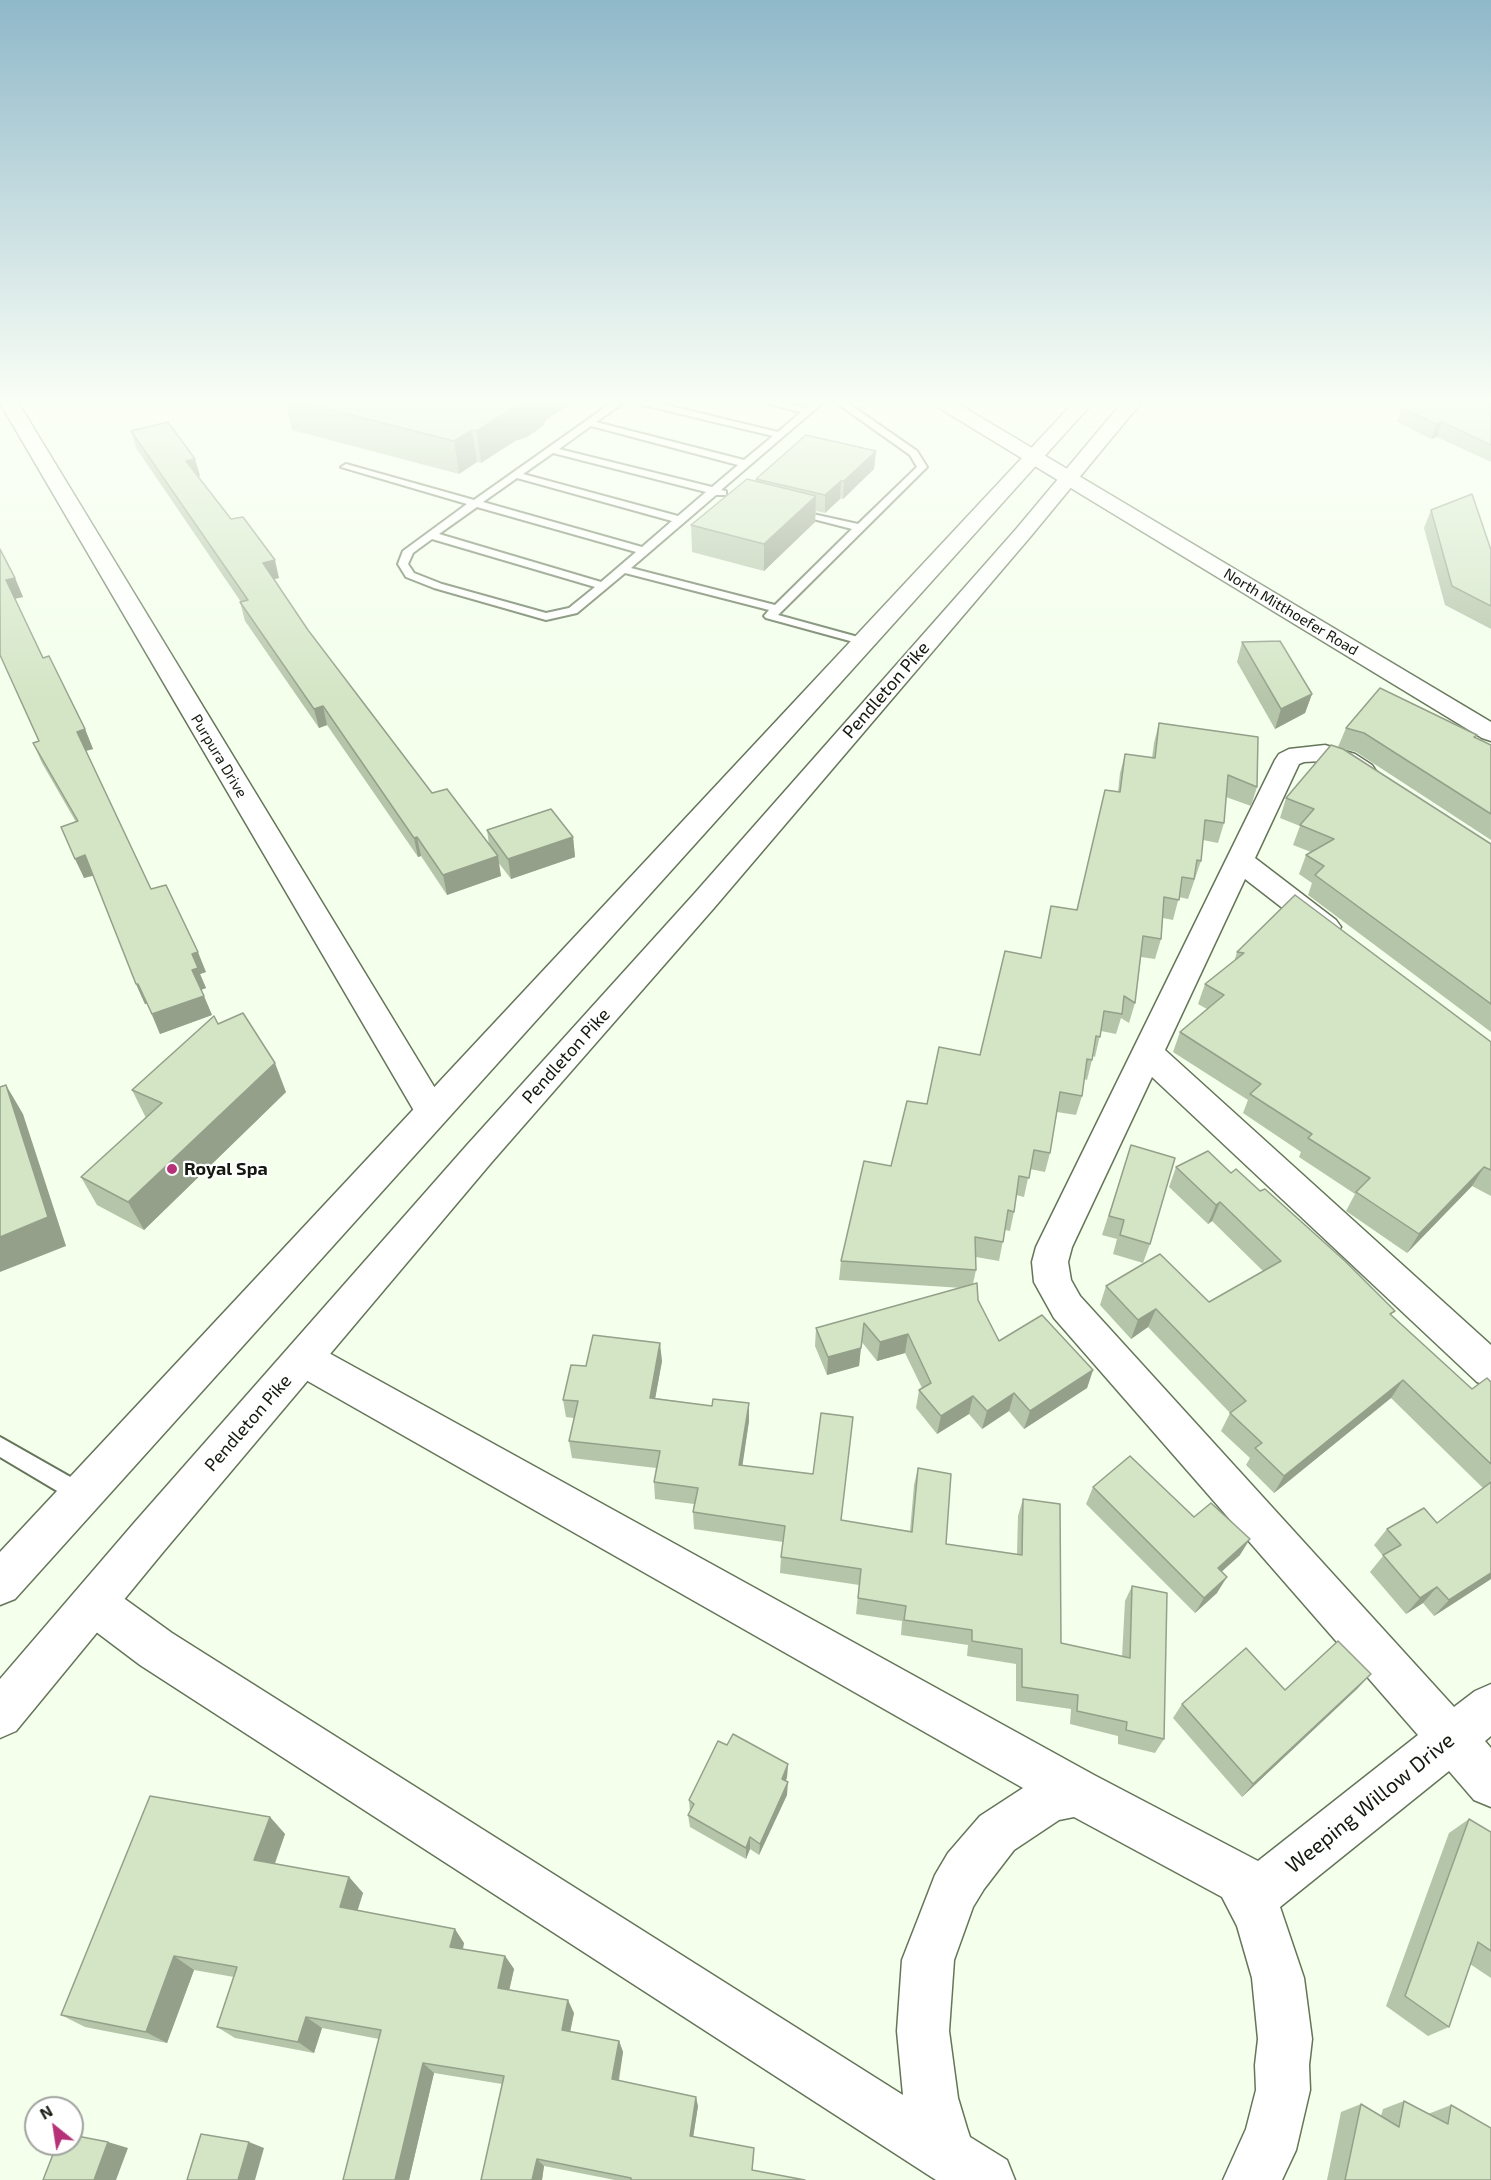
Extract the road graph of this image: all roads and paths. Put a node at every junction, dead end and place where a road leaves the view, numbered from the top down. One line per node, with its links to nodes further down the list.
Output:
1 (68, 501): 25 (street, Purpura Drive)
2 (468, 501): 10 (lane)
3 (479, 501): 10 (lane)
4 (610, 501): 12 (lane)
5 (704, 501): 12 (lane)
6 (888, 501): 13 (lane)
7 (996, 501): 19 (street)
8 (1048, 501): 26 (street, Pendleton Pike)
9 (1106, 501): 20 (street, North Mitthoefer Road)
10 (476, 503): 14 (lane); 15 (lane)
11 (782, 508): 13 (lane)
12 (681, 520): 15 (lane)
13 (860, 528): 18 (lane)
14 (431, 535): 17 (lane); 17 (lane)
15 (645, 551): 16 (lane)
16 (623, 569): 17 (lane); 18 (lane)
17 (604, 586)
18 (777, 609): 19 (lane)
19 (865, 642): 25 (street)
20 (1491, 733)
21 (1391, 789): 22 (street)
22 (1240, 861): 23 (street); 24 (street)
23 (1351, 946)
24 (1148, 1053): 27 (street); 34 (street)
25 (432, 1112): 29 (street)
26 (304, 1359): 31 (street, Pendleton Pike); 36 (street)
27 (1491, 1370)
28 (0, 1446): 29 (lane)
29 (81, 1494): 30 (street)
30 (0, 1584)
31 (95, 1604): 33 (street, Pendleton Pike); 38 (street)
32 (1491, 1707): 34 (street, Weeping Willow Drive)
33 (0, 1715)
34 (1451, 1738): 35 (street); 37 (street, Weeping Willow Drive)
35 (1491, 1783)
36 (1077, 1792): 37 (street); 38 (street)
37 (1250, 1899): 39 (street)
38 (969, 2168)
39 (1251, 2180)

